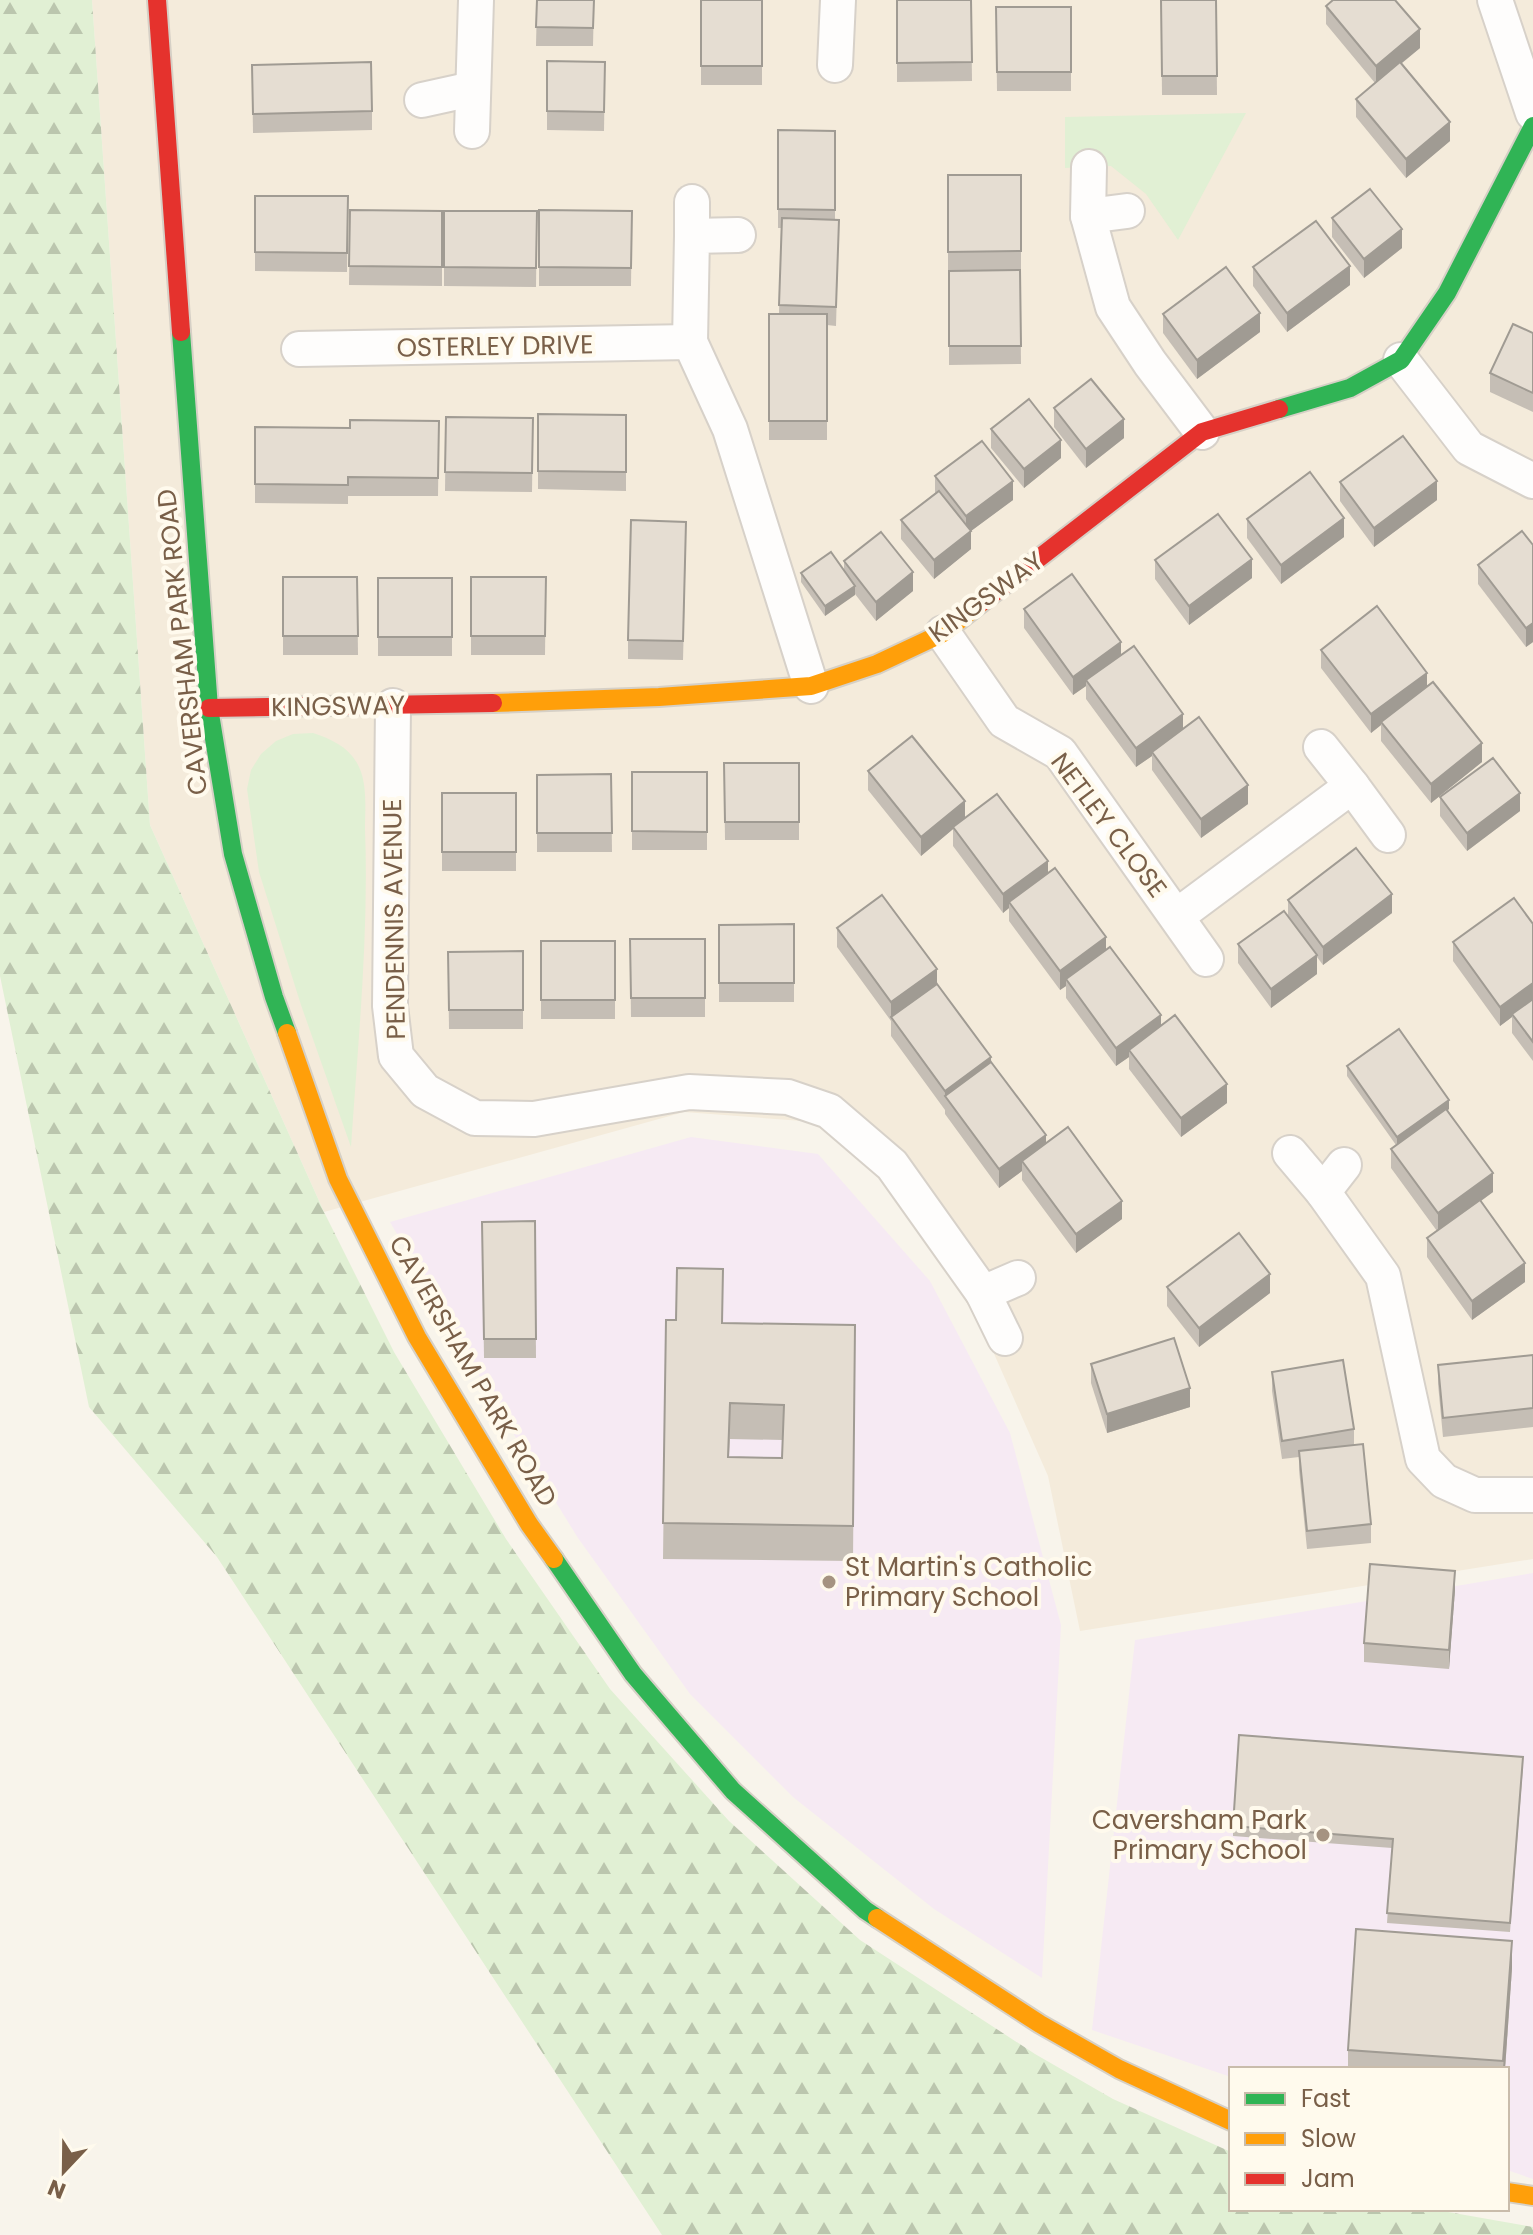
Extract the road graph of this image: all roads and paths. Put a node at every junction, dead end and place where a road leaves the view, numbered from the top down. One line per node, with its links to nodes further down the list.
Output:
1 (157, 0): 25 (street, CAVERSHAM PARK ROAD)
2 (476, 0): 6 (street)
3 (838, 0): 5 (street)
4 (1495, 0): 8 (street)
5 (835, 65)
6 (472, 89): 7 (street); 10 (street)
7 (422, 100)
8 (1533, 113)
9 (1533, 126): 19 (street, KINGSWAY)
10 (472, 131)
11 (1089, 167): 14 (street)
12 (692, 202): 16 (street)
13 (1127, 211): 14 (street)
14 (1088, 216): 20 (street)
15 (738, 235): 16 (street)
16 (692, 236): 17 (street)
17 (690, 342): 18 (street, OSTERLEY DRIVE); 23 (street)
18 (299, 349)
19 (1401, 360): 20 (street, KINGSWAY); 21 (street)
20 (1202, 432): 22 (street, KINGSWAY)
21 (1533, 481)
22 (943, 633): 23 (street, KINGSWAY); 29 (street, NETLEY CLOSE)
23 (811, 686): 24 (street, KINGSWAY)
24 (393, 706): 25 (street, KINGSWAY); 35 (street, PENDENNIS AVENUE)
25 (209, 708): 38 (street, CAVERSHAM PARK ROAD)
26 (1321, 747): 27 (street)
27 (1352, 786): 28 (street); 29 (street, NETLEY CLOSE)
28 (1388, 835)
29 (1177, 916): 30 (street, NETLEY CLOSE)
30 (1206, 959)
31 (1290, 1153): 33 (street)
32 (1344, 1165): 33 (street)
33 (1323, 1192): 37 (street)
34 (1018, 1278): 35 (street)
35 (983, 1293): 36 (street, PENDENNIS AVENUE)
36 (1005, 1338)
37 (1533, 1495)
38 (1229, 2120)
39 (1509, 2192): 40 (street)
40 (1533, 2196)

